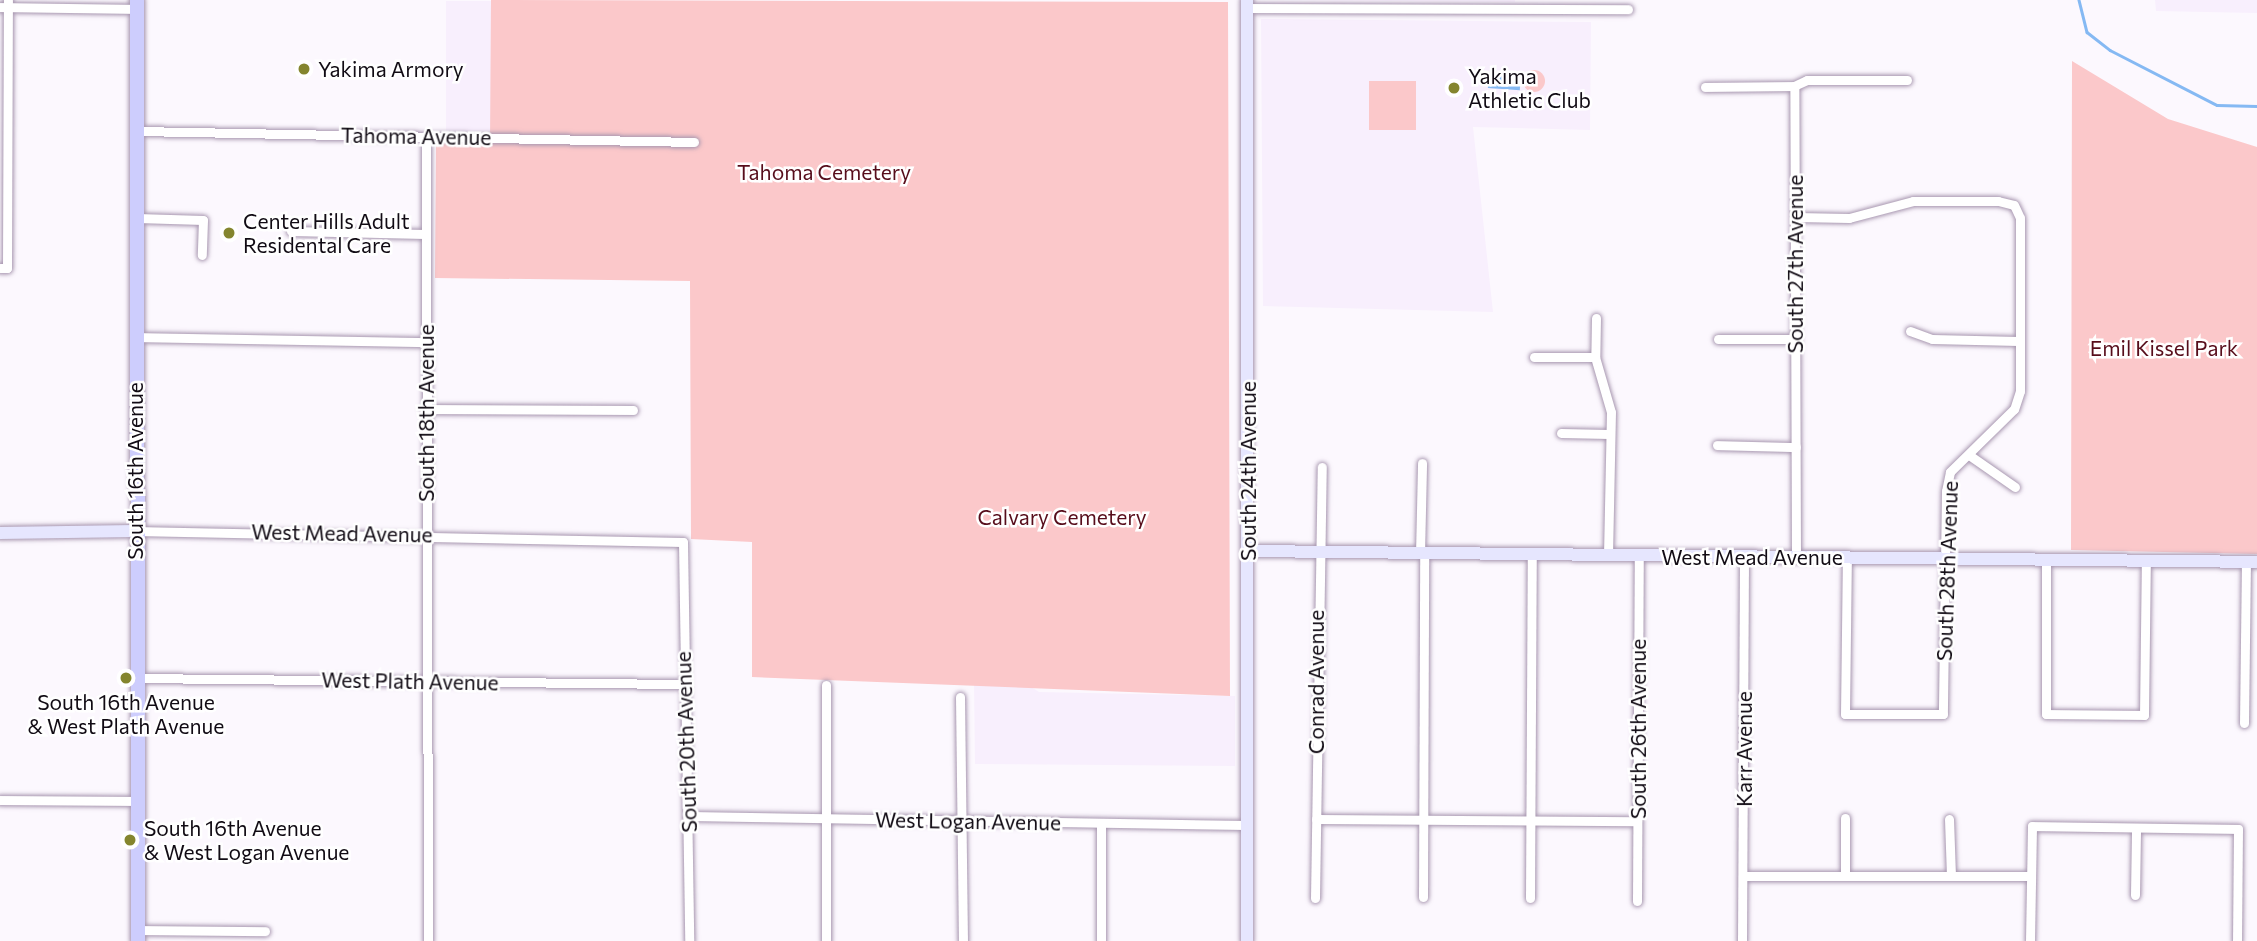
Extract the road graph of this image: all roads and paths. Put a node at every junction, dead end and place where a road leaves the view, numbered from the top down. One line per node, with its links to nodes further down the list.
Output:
1 (137, 4): 3 (street); 8 (main road, South 16th Avenue)
2 (1247, 4): 4 (street); 40 (street, South 24th Avenue)
3 (5, 5): 16 (street)
4 (1628, 9)
5 (1907, 80): 6 (street)
6 (1794, 86): 7 (street); 11 (street, South 27th Avenue)
7 (1705, 87)
8 (138, 131): 9 (street, Tahoma Avenue); 12 (main road, South 16th Avenue)
9 (426, 137): 10 (street, Tahoma Avenue); 14 (street, South 18th Avenue)
10 (694, 142)
11 (1796, 217): 21 (street, South 27th Avenue); 22 (street, South 28th Avenue)
12 (137, 218): 15 (street); 19 (main road, South 16th Avenue)
13 (292, 231): 14 (street)
14 (425, 234): 23 (street, South 18th Avenue)
15 (202, 255)
16 (3, 268)
17 (1596, 318): 25 (street)
18 (1910, 331): 22 (street)
19 (136, 337): 23 (street); 36 (main road, South 16th Avenue)
20 (1718, 339): 21 (street)
21 (1796, 339): 31 (street, South 27th Avenue)
22 (2018, 341): 32 (street, South 28th Avenue)
23 (426, 342): 26 (street, South 18th Avenue)
24 (1534, 357): 25 (street)
25 (1595, 357): 29 (street)
26 (425, 409): 27 (street); 38 (street, South 18th Avenue)
27 (633, 410)
28 (1561, 433): 29 (street)
29 (1609, 434): 44 (street)
30 (1717, 445): 31 (street)
31 (1796, 447): 47 (street, South 27th Avenue)
32 (1969, 455): 35 (street); 49 (street, South 28th Avenue)
33 (1422, 463): 42 (street)
34 (1322, 467): 41 (street, Conrad Avenue)
35 (2015, 487)
36 (134, 530): 37 (street, West Mead Avenue); 38 (street, West Mead Avenue); 53 (main road, South 16th Avenue)
37 (0, 533)
38 (426, 533): 39 (street, West Mead Avenue); 54 (street, South 18th Avenue)
39 (683, 542): 55 (street, South 20th Avenue)
40 (1248, 551): 41 (street, West Mead Avenue); 71 (street, South 24th Avenue)
41 (1318, 553): 42 (street, West Mead Avenue); 63 (street, Conrad Avenue)
42 (1422, 554): 43 (street, West Mead Avenue); 66 (street)
43 (1532, 555): 44 (street, West Mead Avenue); 67 (street)
44 (1608, 555): 45 (street, West Mead Avenue)
45 (1639, 556): 46 (street, West Mead Avenue); 69 (street, South 26th Avenue)
46 (1744, 557): 47 (street, West Mead Avenue); 75 (street, Karr Avenue)
47 (1796, 557): 48 (street, West Mead Avenue)
48 (1847, 558): 49 (street, West Mead Avenue); 49 (street, South 28th Avenue)
49 (1946, 558): 50 (street, West Mead Avenue)
50 (2046, 559): 51 (street, West Mead Avenue); 51 (street)
51 (2146, 560): 52 (street, West Mead Avenue)
52 (2252, 562): 58 (street)
53 (136, 678): 54 (street, West Plath Avenue); 60 (main road, South 16th Avenue)
54 (426, 681): 55 (street, West Plath Avenue); 84 (street, South 18th Avenue)
55 (684, 684): 61 (street, South 20th Avenue)
56 (826, 685): 62 (street)
57 (960, 697): 68 (street)
58 (2244, 723)
59 (0, 800): 60 (street)
60 (136, 802): 83 (main road, South 16th Avenue)
61 (689, 816): 62 (street, West Logan Avenue); 85 (street, South 20th Avenue)
62 (826, 817): 68 (street, West Logan Avenue); 86 (street)
63 (1316, 818): 66 (street); 79 (street, Conrad Avenue)
64 (1845, 818): 73 (street)
65 (1949, 819): 74 (street)
66 (1422, 820): 67 (street); 78 (street)
67 (1530, 820): 69 (street); 80 (street)
68 (961, 821): 70 (street, West Logan Avenue); 87 (street)
69 (1637, 821): 81 (street, South 26th Avenue)
70 (1101, 824): 71 (street, West Logan Avenue); 88 (street)
71 (1246, 825): 89 (street, South 24th Avenue)
72 (2136, 828): 76 (street); 77 (street); 92 (street)
73 (1845, 874): 74 (street); 75 (street)
74 (1951, 875): 76 (street)
75 (1744, 876): 90 (street, Karr Avenue)
76 (2031, 876): 91 (street)
77 (2135, 895)
78 (1423, 897)
79 (1315, 898)
80 (1530, 898)
81 (1637, 901)
82 (265, 931): 83 (street)
83 (138, 935)
84 (428, 941)
85 (689, 941)
86 (826, 941)
87 (963, 941)
88 (1101, 941)
89 (1247, 941)
90 (1742, 941)
91 (2031, 941)
92 (2237, 941)

